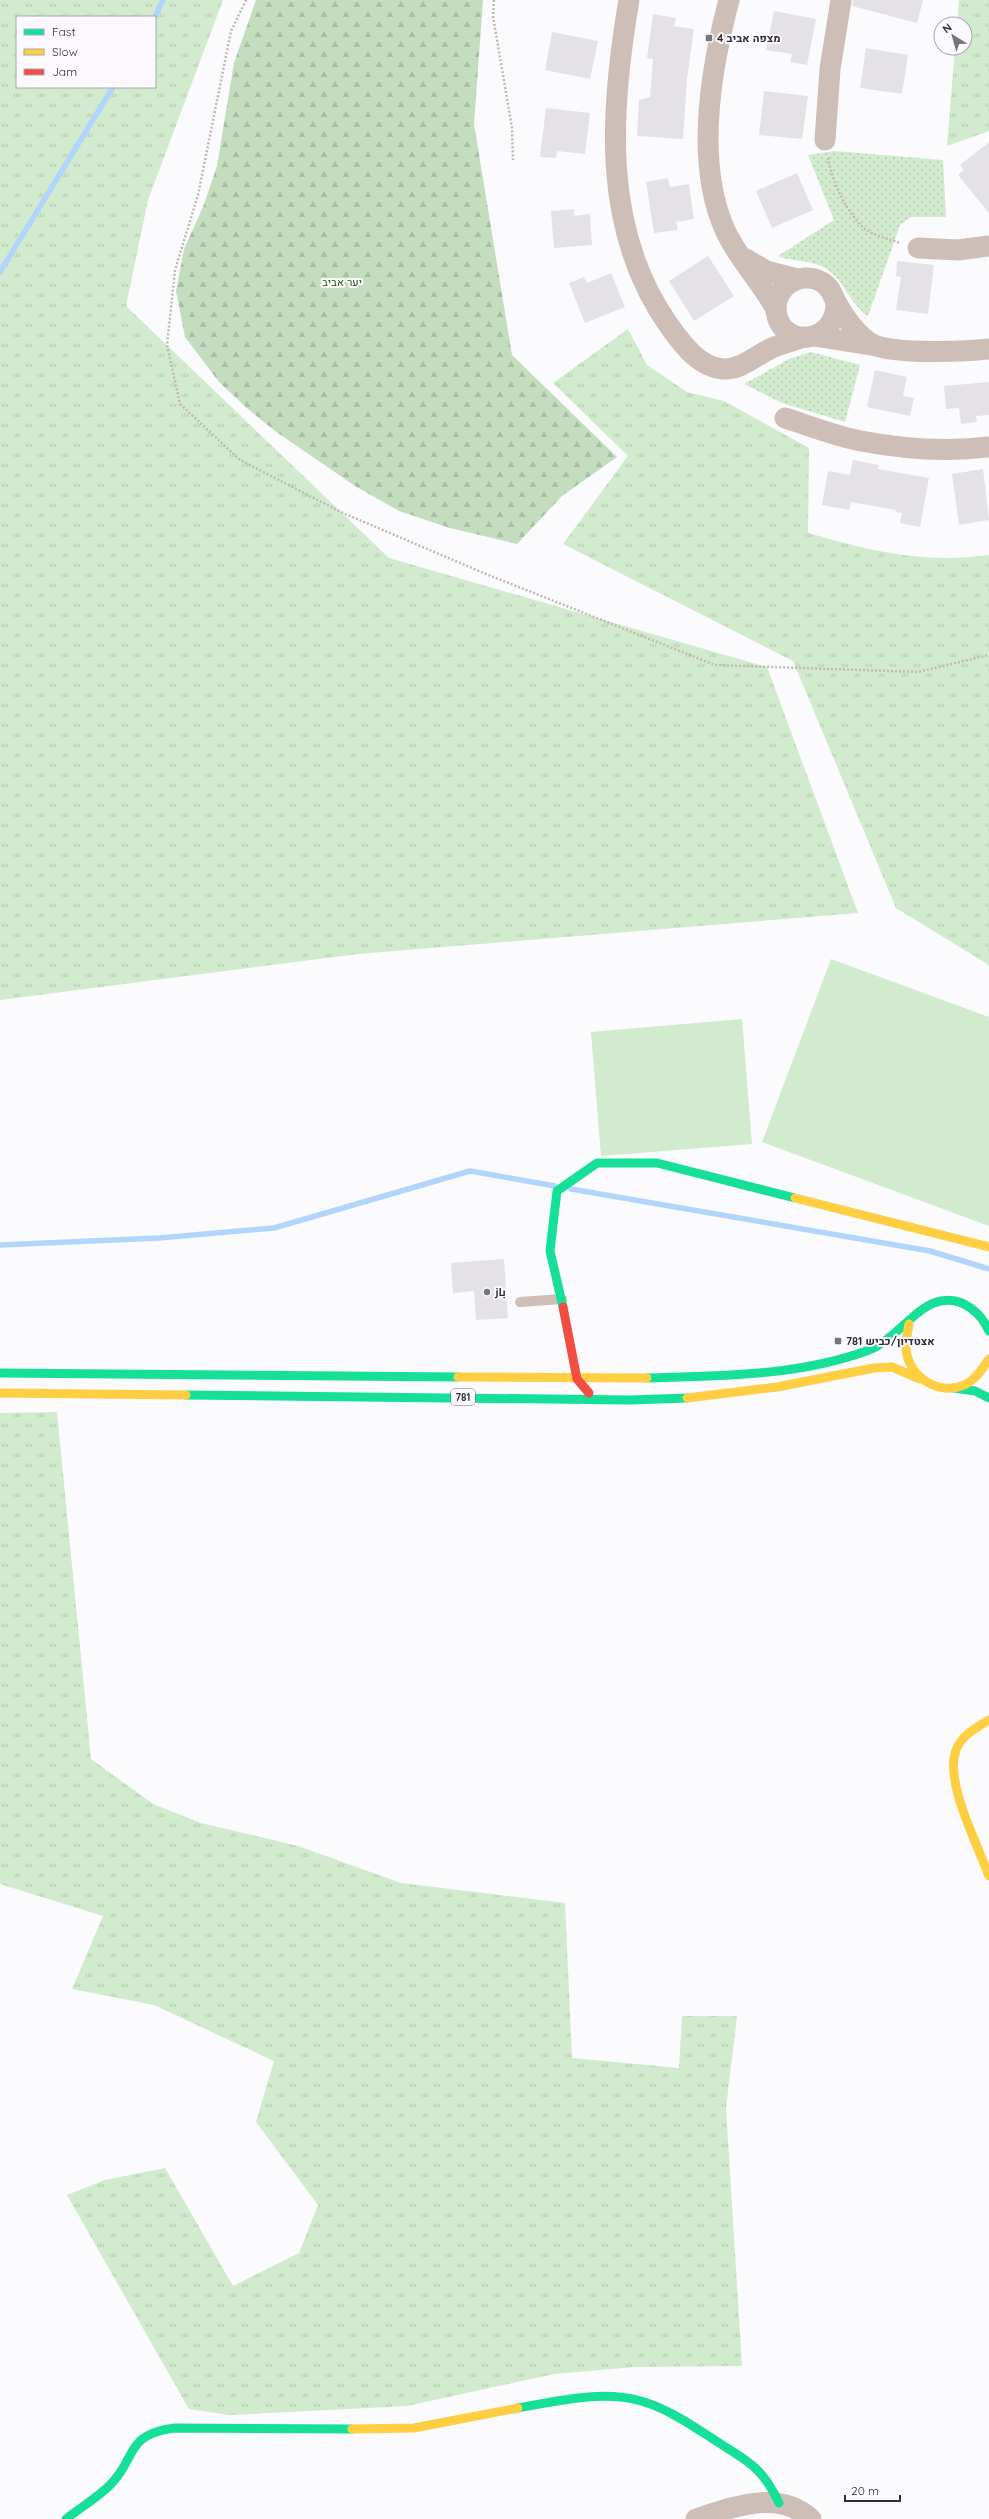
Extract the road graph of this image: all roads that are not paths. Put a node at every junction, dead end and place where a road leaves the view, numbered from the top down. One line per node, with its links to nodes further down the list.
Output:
1 (629, 0): 14 (street)
2 (729, 0): 7 (street)
3 (841, 0): 4 (street)
4 (825, 140)
5 (989, 246): 6 (street)
6 (918, 248)
7 (741, 256): 8 (street); 10 (street)
8 (797, 279): 9 (street); 10 (street)
9 (836, 302): 11 (street); 12 (street)
10 (777, 313): 11 (street); 14 (street)
11 (809, 337): 12 (street); 14 (street)
12 (880, 346): 13 (street)
13 (989, 349)
14 (744, 363)
15 (785, 418): 16 (street)
16 (989, 447)
17 (989, 1247): 18 (main road)
18 (562, 1299): 19 (lane); 26 (main road)
19 (520, 1302)
20 (965, 1305): 21 (main road); 22 (main road); 23 (main road)
21 (984, 1308)
22 (909, 1324): 26 (main road, 781); 27 (main road)
23 (989, 1331)
24 (989, 1359): 28 (main road)
25 (0, 1373): 26 (main road, 781)
26 (577, 1379): 31 (main road)
27 (920, 1379): 28 (main road); 31 (main road, 781)
28 (954, 1388): 30 (main road)
29 (0, 1393): 31 (main road, 781)
30 (989, 1398)
31 (599, 1399)
32 (989, 1720): 33 (main road)
33 (989, 1876)
34 (779, 2503): 35 (main road); 36 (street); 37 (street)
35 (66, 2519)
36 (696, 2519)
37 (811, 2519)

